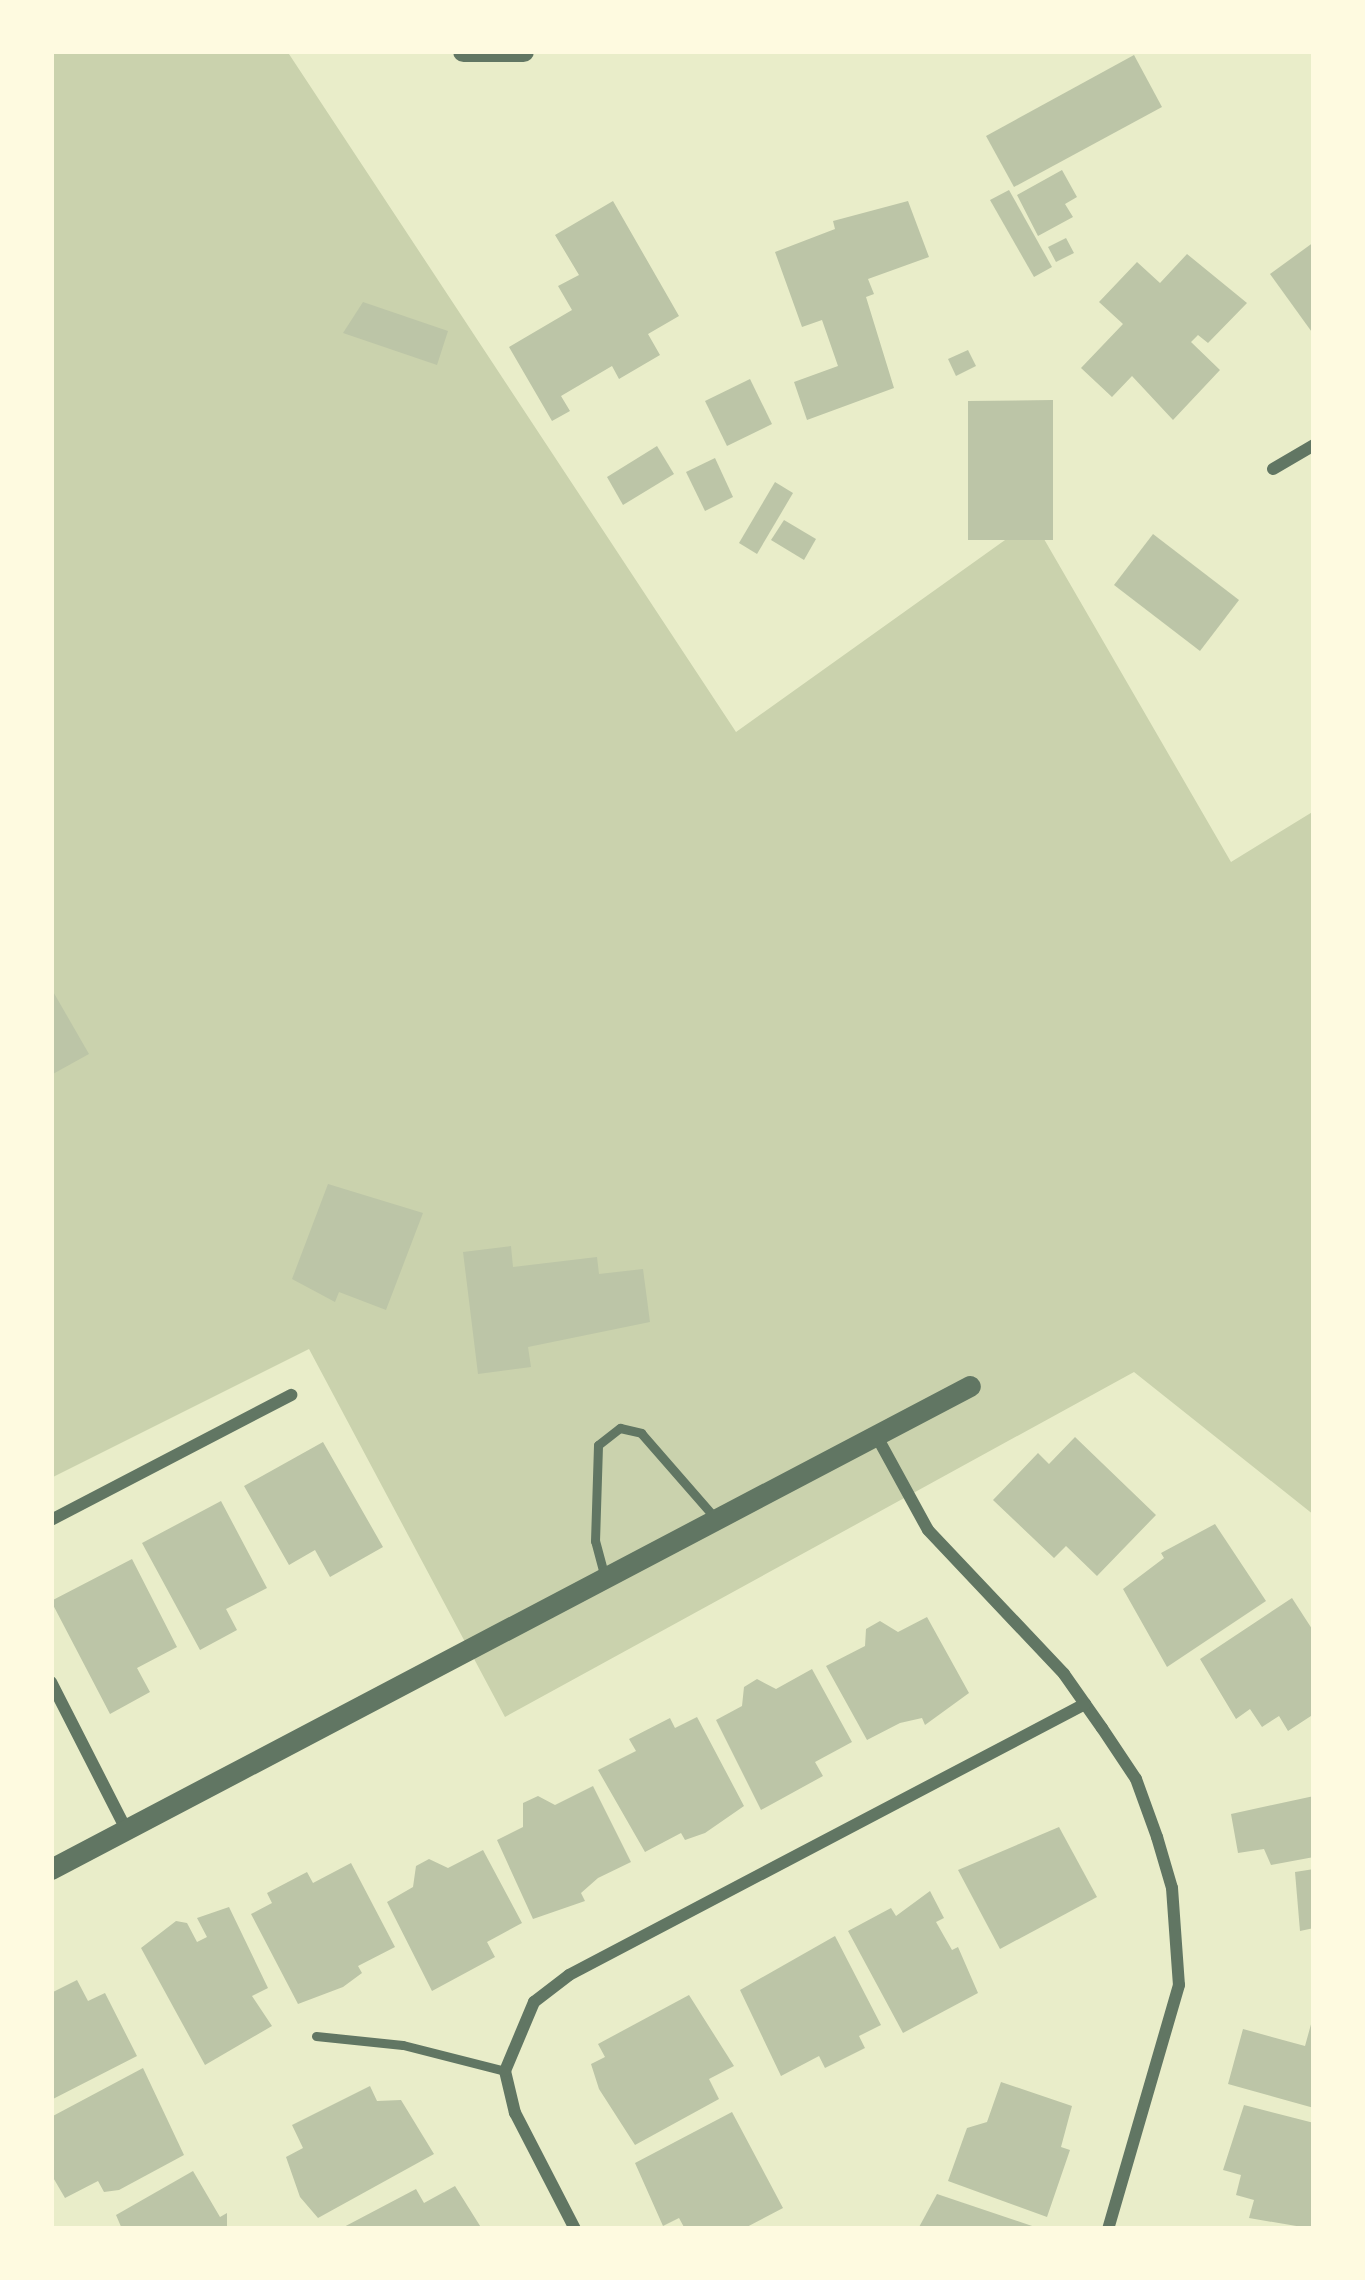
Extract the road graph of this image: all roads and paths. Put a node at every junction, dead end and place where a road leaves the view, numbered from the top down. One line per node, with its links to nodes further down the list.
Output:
1 (463, 51): 2 (street)
2 (523, 51)
3 (1314, 445): 4 (street)
4 (1274, 469)
5 (970, 1386): 7 (street)
6 (292, 1394): 9 (street)
7 (876, 1436): 8 (street); 12 (street)
8 (716, 1519): 10 (street); 10 (lane)
9 (51, 1520)
10 (605, 1578): 13 (street)
11 (51, 1682): 13 (street)
12 (1085, 1704): 16 (street); 18 (street)
13 (127, 1829): 14 (street)
14 (51, 1869)
15 (316, 2036): 16 (lane)
16 (505, 2071): 17 (street)
17 (575, 2229)
18 (1108, 2229)

